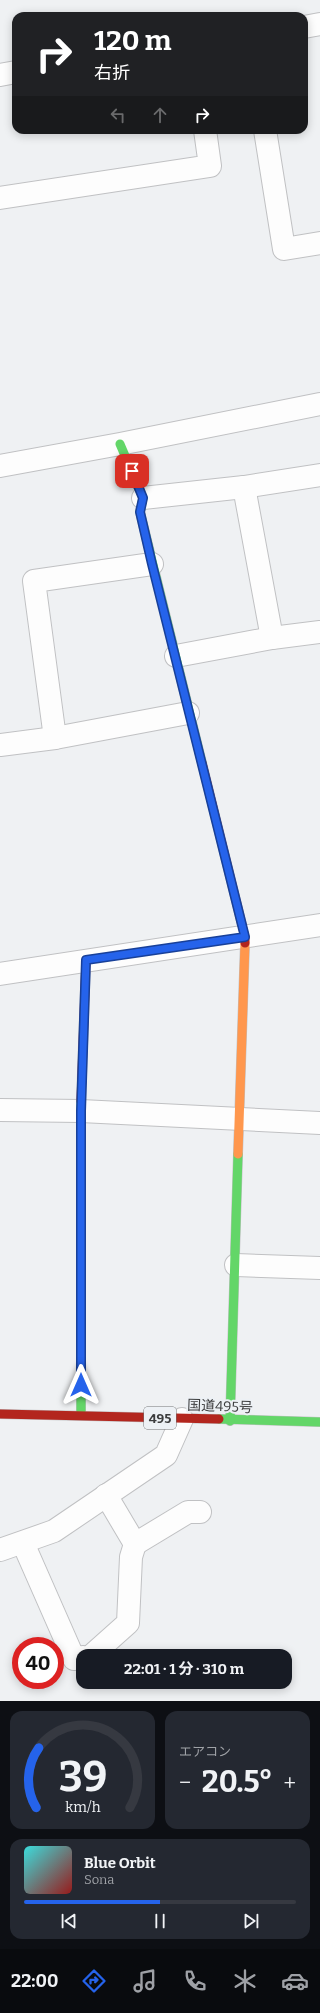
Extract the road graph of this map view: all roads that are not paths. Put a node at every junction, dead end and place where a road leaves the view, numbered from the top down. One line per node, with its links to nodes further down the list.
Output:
1 (320, 24): 2 (street)
2 (308, 26)
3 (12, 73): 4 (street)
4 (0, 75)
5 (206, 134): 7 (street)
6 (267, 134): 8 (street)
7 (0, 198)
8 (320, 243)
9 (320, 404): 10 (street)
10 (120, 444): 11 (street); 14 (main road)
11 (0, 466)
12 (320, 475): 13 (street)
13 (244, 487): 14 (street); 17 (street)
14 (143, 498): 15 (main road)
15 (152, 564): 18 (main road); 20 (street)
16 (320, 632): 17 (street)
17 (272, 638): 18 (street)
18 (176, 656): 19 (main road)
19 (188, 713): 20 (street); 23 (main road)
20 (55, 738): 21 (street)
21 (0, 745)
22 (320, 925): 23 (street)
23 (245, 937): 24 (street); 28 (main road)
24 (86, 960): 25 (street); 27 (main road)
25 (0, 974)
26 (0, 1110): 27 (street)
27 (81, 1111): 28 (street); 33 (main road)
28 (240, 1120): 29 (street); 30 (main road)
29 (320, 1123)
30 (236, 1265): 31 (street); 35 (main road)
31 (320, 1268)
32 (0, 1414): 33 (main road, 国道495号 / 495)
33 (81, 1415): 34 (main road, 国道495号 / 495)
34 (182, 1419): 35 (main road, 国道495号 / 495); 37 (street)
35 (230, 1421): 36 (main road, 国道495号 / 495)
36 (320, 1422)
37 (106, 1495): 39 (street); 40 (street)
38 (200, 1512): 40 (street)
39 (23, 1543): 41 (street); 43 (street)
40 (135, 1544): 42 (street)
41 (0, 1550)
42 (98, 1649)
43 (76, 1659)

